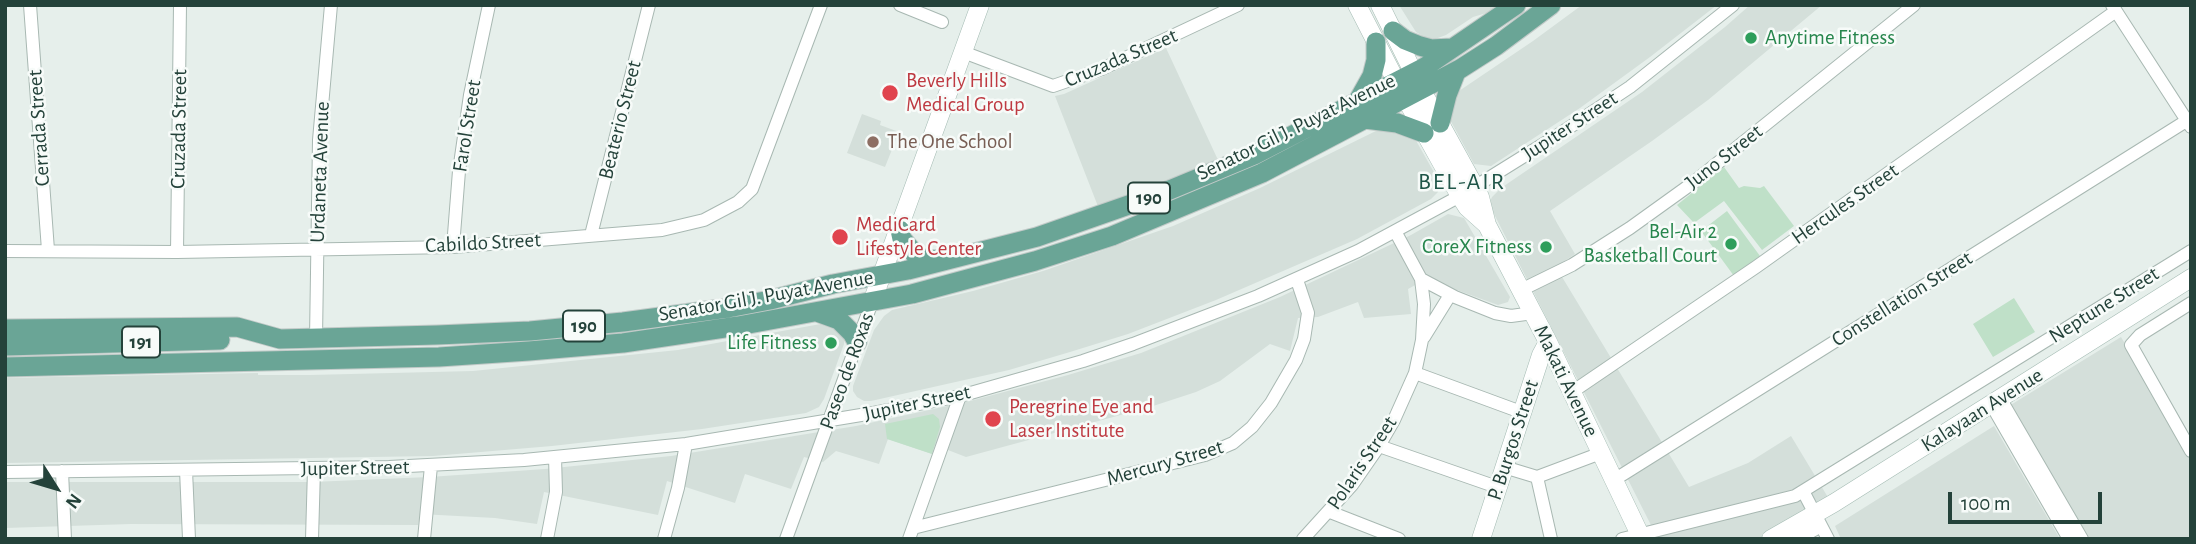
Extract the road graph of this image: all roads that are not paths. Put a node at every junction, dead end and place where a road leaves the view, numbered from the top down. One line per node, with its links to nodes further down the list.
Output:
1 (30, 5): 32 (street, Cerrada Street)
2 (180, 5): 35 (street, Cruzada Street)
3 (331, 5): 31 (street, Urdaneta Avenue)
4 (489, 5): 30 (street, Farol Street)
5 (649, 5): 29 (street, Beaterio Street)
6 (821, 5): 29 (street, Cabildo Street)
7 (900, 5): 17 (street)
8 (980, 5): 20 (main road, Paseo de Roxas)
9 (1238, 5): 20 (street, Cruzada Street)
10 (1357, 5): 18 (main road, Makati Avenue)
11 (1380, 5): 18 (main road, Makati Avenue)
12 (1516, 5): 19 (main road, Senator Gil J. Puyat Avenue / 190)
13 (1551, 5): 21 (main road, Senator Gil J. Puyat Avenue / 190)
14 (1733, 5): 26 (street, Jupiter Street)
15 (1914, 5): 41 (street, Juno Street)
16 (2114, 8): 24 (street); 59 (street, Hercules Street)
17 (942, 22)
18 (1385, 36): 19 (main road); 22 (main road, Makati Avenue); 23 (main road)
19 (1452, 48): 22 (main road, Senator Gil J. Puyat Avenue / 190)
20 (963, 52): 27 (main road, Paseo de Roxas)
21 (1456, 72): 22 (main road, Senator Gil J. Puyat Avenue / 190); 25 (main road)
22 (1409, 85): 23 (main road, Senator Gil J. Puyat Avenue / 190); 25 (main road, Makati Avenue)
23 (1361, 110): 25 (main road); 36 (main road, Senator Gil J. Puyat Avenue / 190); 43 (main road, Senator Gil J. Puyat Avenue / 190)
24 (2189, 122): 76 (street, Constellation Street)
25 (1432, 128): 26 (main road, Makati Avenue)
26 (1468, 191): 28 (street, Jupiter Street); 41 (main road, Makati Avenue)
27 (900, 230): 36 (main road); 37 (main road, Paseo de Roxas)
28 (1395, 231): 39 (street, Polaris Street); 40 (street, Jupiter Street)
29 (591, 235): 30 (street, Cabildo Street)
30 (453, 247): 31 (street, Cabildo Street)
31 (317, 248): 35 (street, Cabildo Street); 48 (street, Urdaneta Avenue)
32 (48, 250): 33 (street, Cabildo Street); 35 (street, Cabildo Street)
33 (5, 251)
34 (2191, 251): 79 (street, Neptune Street)
35 (177, 252)
36 (945, 260): 37 (main road, Senator Gil J. Puyat Avenue / 190)
37 (882, 275): 43 (main road, Paseo de Roxas); 48 (main road, Senator Gil J. Puyat Avenue / 190)
38 (2191, 278): 61 (main road, Kalayaan Avenue)
39 (1421, 279): 42 (street); 50 (street, Polaris Street)
40 (1297, 280): 60 (street, Jupiter Street); 82 (street, Mercury Street)
41 (1521, 290): 46 (main road, Makati Avenue)
42 (1450, 295): 46 (street); 50 (street, Polaris Street)
43 (872, 302): 45 (main road, Senator Gil J. Puyat Avenue / 190); 51 (street, Paseo de Roxas)
44 (2191, 303): 66 (street)
45 (816, 312): 51 (main road); 55 (main road, Senator Gil J. Puyat Avenue / 190)
46 (1533, 313): 52 (main road, Makati Avenue)
47 (5, 329): 49 (main road, Senator Gil J. Puyat Avenue / 190)
48 (316, 338): 49 (main road, Senator Gil J. Puyat Avenue / 190)
49 (281, 339): 54 (main road, 191)
50 (1422, 340): 58 (street, Polaris Street)
51 (857, 342): 63 (street, Paseo de Roxas)
52 (1548, 342): 59 (main road, Makati Avenue); 62 (main road, P. Burgos Street)
53 (5, 346): 54 (main road, 191)
54 (209, 348): 55 (main road, 191); 56 (main road, 191)
55 (264, 360): 57 (main road, Senator Gil J. Puyat Avenue / 190)
56 (5, 361)
57 (5, 367)
58 (1415, 373): 62 (street); 65 (street, Polaris Street)
59 (1572, 393): 67 (main road, Makati Avenue)
60 (960, 396): 63 (street, Jupiter Street); 82 (street)
61 (1995, 401): 77 (street); 81 (main road, Kalayaan Avenue)
62 (1521, 412): 70 (main road, P. Burgos Street)
63 (828, 420): 64 (street, Jupiter Street); 91 (street, Paseo de Roxas)
64 (686, 444): 68 (street, Jupiter Street); 90 (street)
65 (1379, 446): 78 (street); 80 (street, Polaris Street)
66 (2191, 451)
67 (1601, 453): 75 (street); 76 (main road, Makati Avenue)
68 (555, 457): 69 (street, Jupiter Street); 89 (street)
69 (431, 466): 71 (street, Jupiter Street); 88 (street)
70 (1504, 467): 75 (street); 78 (main road, P. Burgos Street)
71 (314, 469): 72 (street, Jupiter Street); 87 (street)
72 (186, 470): 73 (street, Jupiter Street); 86 (street)
73 (62, 471): 74 (street, Jupiter Street); 85 (street)
74 (5, 472)
75 (1537, 477): 95 (street)
76 (1614, 480): 84 (main road, Makati Avenue)
77 (2043, 483): 99 (street); 100 (street)
78 (1497, 487): 94 (main road, P. Burgos Street)
79 (1802, 491): 81 (street); 84 (street, Neptune Street)
80 (1330, 512): 83 (street); 92 (street, Polaris Street)
81 (1818, 521): 96 (main road, Kalayaan Avenue); 97 (street, Kalayaan Avenue); 98 (street)
82 (911, 533)
83 (1383, 536): 93 (street)
84 (1635, 537)
85 (65, 539)
86 (189, 539)
87 (313, 539)
88 (424, 539)
89 (547, 539)
90 (664, 539)
91 (786, 539)
92 (1303, 539)
93 (1399, 539)
94 (1481, 539)
95 (1551, 539)
96 (1771, 539)
97 (1798, 539)
98 (1828, 539)
99 (2069, 539)
100 (2082, 539)

